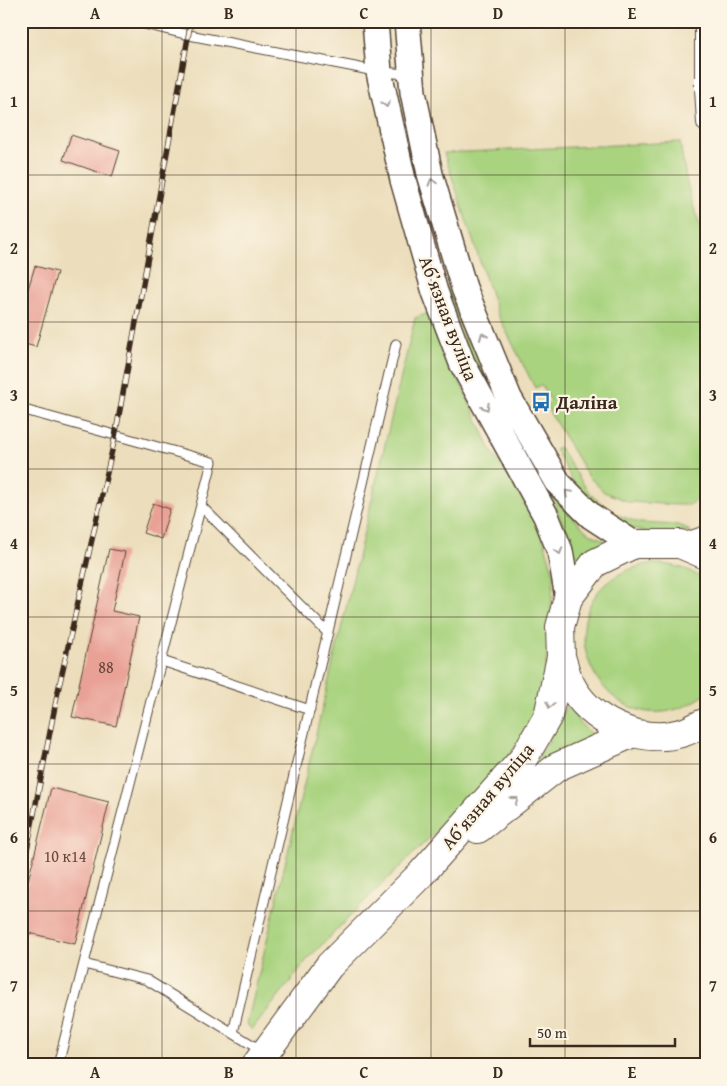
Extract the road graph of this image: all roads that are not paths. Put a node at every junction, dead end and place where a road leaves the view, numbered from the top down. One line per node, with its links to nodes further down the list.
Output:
1 (132, 21): 5 (lane)
2 (375, 21): 5 (street, Абʼязная вуліца)
3 (407, 21): 6 (street, Абʼязная вуліца)
4 (704, 21): 7 (street)
5 (379, 72): 6 (lane); 15 (street, Абʼязная вуліца, one-way to 15)
6 (412, 74): 12 (street, Абʼязная вуліца, one-way to 6)
7 (705, 114)
8 (396, 344): 16 (lane)
9 (21, 409): 10 (lane)
10 (201, 506): 16 (lane); 18 (lane)
11 (706, 535): 13 (street)
12 (634, 544): 13 (main road, Абʼязная вуліца); 15 (main road, Абʼязная вуліца)
13 (680, 544): 14 (main road, Абʼязная вуліца)
14 (706, 555)
15 (568, 598): 17 (main road, Абʼязная вуліца)
16 (328, 634): 19 (lane)
17 (561, 657): 21 (main road, Абʼязная вуліца); 23 (main road, Абʼязная вуліца, one-way to 23)
18 (162, 661): 19 (lane); 24 (lane)
19 (310, 710): 25 (lane)
20 (706, 722): 22 (main road, Абʼязная вуліца)
21 (633, 733): 22 (main road, Абʼязная вуліца); 23 (main road, Абʼязная вуліца, one-way to 21)
22 (694, 738)
23 (422, 873): 26 (main road, Абʼязная вуліца)
24 (84, 964): 25 (lane); 27 (lane)
25 (233, 1033): 26 (lane)
26 (260, 1059)
27 (58, 1065)

